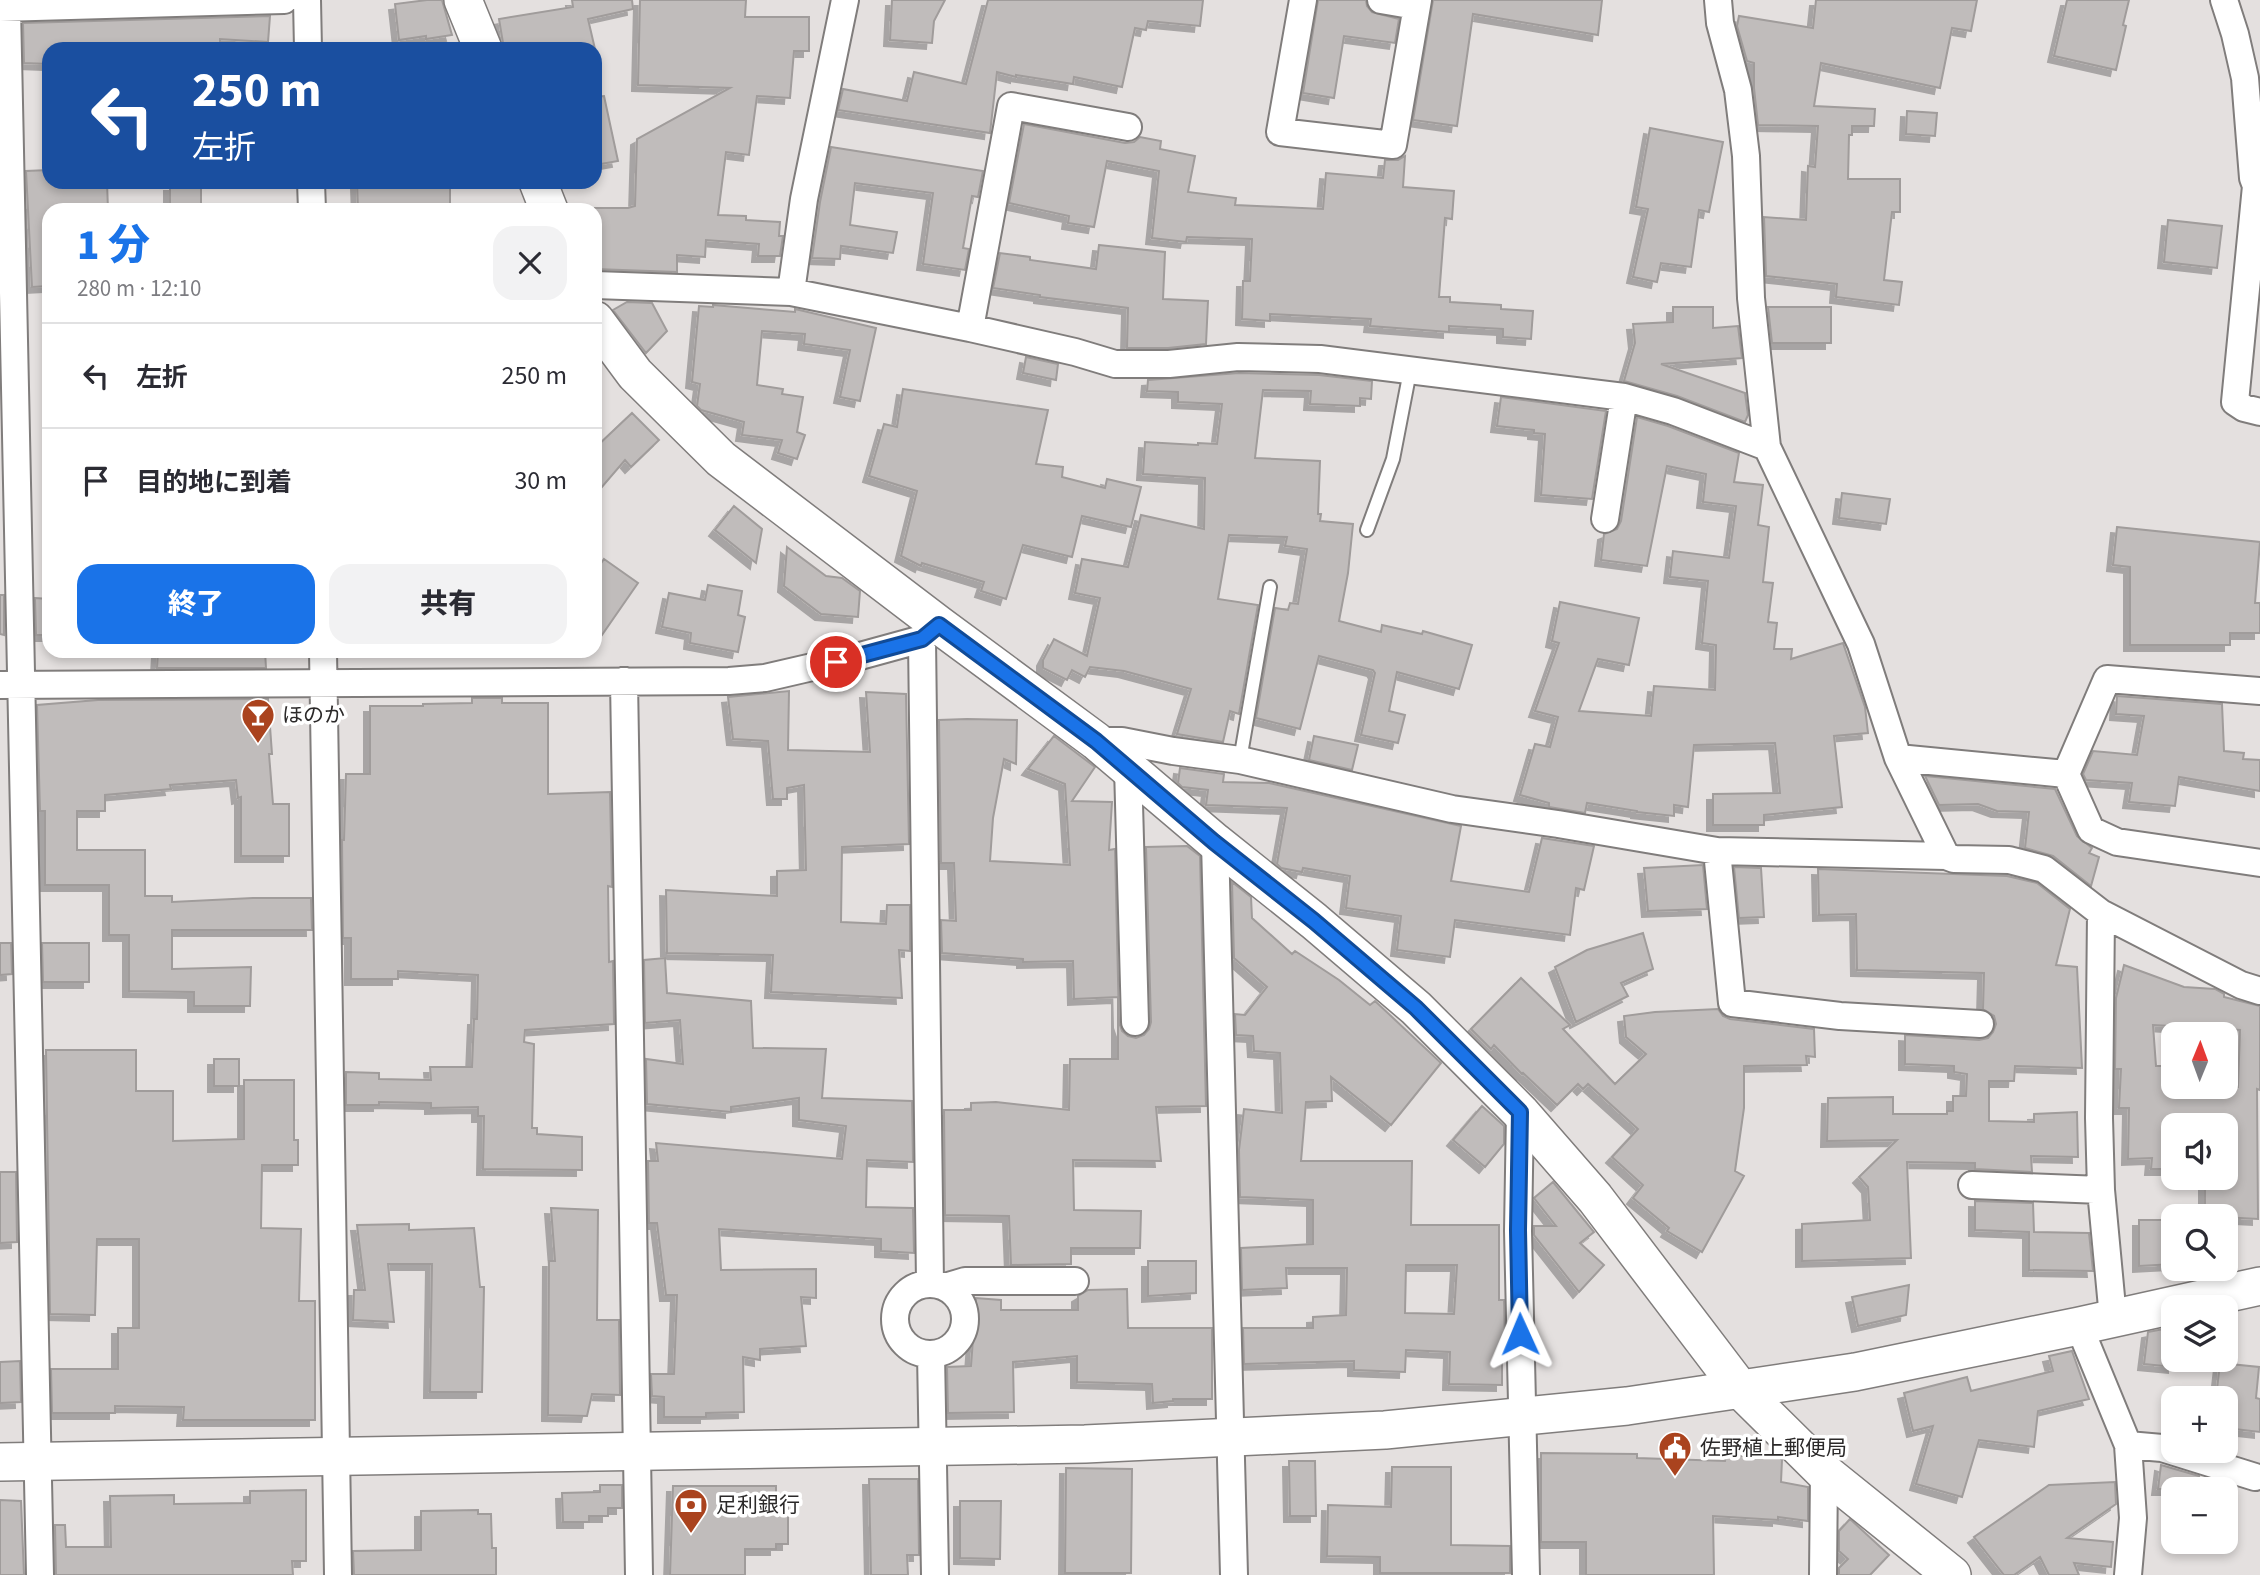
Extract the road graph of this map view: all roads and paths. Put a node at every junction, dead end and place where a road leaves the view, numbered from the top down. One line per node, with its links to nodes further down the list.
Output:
1 (284, 0): 10 (street)
2 (307, 0): 11 (street)
3 (463, 0): 12 (street)
4 (845, 0): 16 (street)
5 (1303, 0): 9 (street)
6 (1381, 0): 9 (street)
7 (1718, 0): 22 (street)
8 (2224, 0): 14 (street)
9 (1417, 3)
10 (4, 5): 30 (street)
11 (308, 42)
12 (480, 42)
13 (1128, 127): 17 (street)
14 (2258, 188): 21 (street)
15 (602, 285): 16 (street)
16 (791, 292): 17 (street)
17 (970, 328): 19 (street)
18 (602, 329): 26 (street)
19 (1410, 371): 20 (street); 24 (lane)
20 (1624, 397): 22 (street); 23 (street)
21 (2260, 412)
22 (1767, 447): 33 (street)
23 (1605, 519)
24 (1367, 530)
25 (1270, 587): 34 (lane)
26 (930, 632): 28 (street); 32 (street); 49 (street)
27 (323, 658): 29 (street)
28 (624, 681): 29 (street); 58 (street)
29 (324, 684): 30 (street); 59 (street)
30 (11, 685): 61 (street)
31 (2260, 691): 36 (street)
32 (1096, 741): 34 (street); 35 (street)
33 (1898, 758): 36 (street); 39 (street)
34 (1240, 761): 38 (street)
35 (1128, 767): 37 (street); 43 (street)
36 (2066, 774): 40 (street)
37 (1214, 842): 45 (street); 55 (street)
38 (1717, 851): 39 (street); 44 (street)
39 (1946, 856): 41 (street)
40 (2260, 863)
41 (2101, 913): 42 (street); 47 (street)
42 (2260, 991)
43 (1135, 1022)
44 (1980, 1024)
45 (1520, 1112): 53 (street); 54 (street)
46 (1972, 1185): 47 (street)
47 (2101, 1190): 51 (street)
48 (1075, 1281): 49 (street)
49 (938, 1285): 52 (street); 52 (street)
50 (2260, 1286): 51 (street)
51 (2096, 1322): 53 (street); 56 (street)
52 (931, 1354): 57 (street)
53 (1741, 1390): 54 (street); 62 (street)
54 (1522, 1416): 55 (street); 69 (street)
55 (1231, 1438): 57 (street); 68 (street)
56 (2128, 1445): 63 (street); 72 (street)
57 (932, 1447): 58 (street); 67 (street)
58 (637, 1452): 59 (street); 66 (street)
59 (335, 1456): 61 (street); 65 (street)
60 (0, 1462): 61 (street)
61 (38, 1462): 64 (street)
62 (1824, 1472): 70 (street); 71 (street)
63 (2255, 1477)
64 (40, 1575)
65 (338, 1575)
66 (639, 1575)
67 (935, 1575)
68 (1234, 1575)
69 (1526, 1575)
70 (1823, 1575)
71 (1952, 1575)
72 (2129, 1575)

